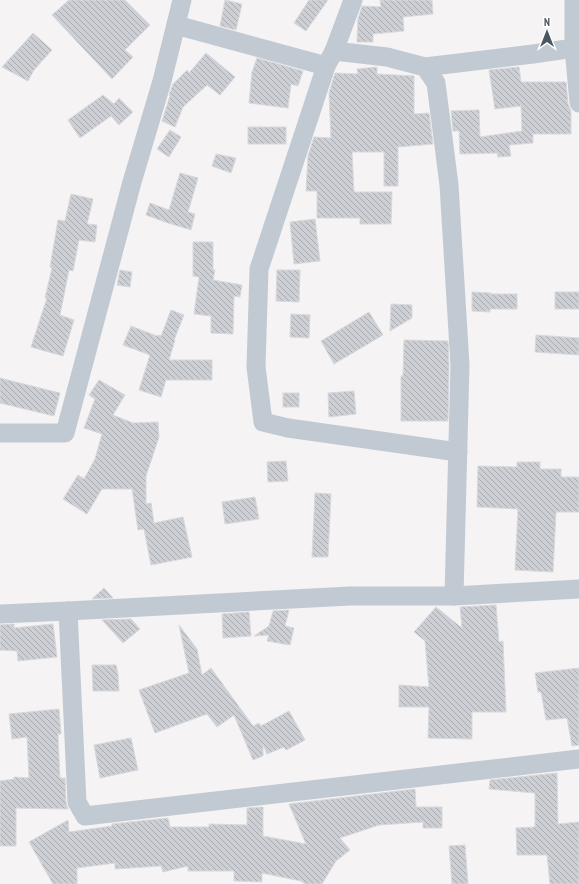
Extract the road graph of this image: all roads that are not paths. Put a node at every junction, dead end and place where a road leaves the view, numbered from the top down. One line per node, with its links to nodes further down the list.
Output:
1 (182, 0): 4 (street)
2 (352, 0): 6 (street)
3 (574, 0): 5 (street)
4 (176, 25): 6 (street); 9 (street)
5 (574, 48): 7 (street); 8 (street)
6 (330, 58): 7 (street); 10 (street)
7 (425, 67): 10 (street)
8 (579, 103)
9 (0, 433)
10 (458, 452): 12 (street)
11 (579, 589): 12 (street)
12 (454, 596): 13 (street)
13 (68, 611): 14 (street); 15 (street)
14 (0, 614)
15 (579, 759)

